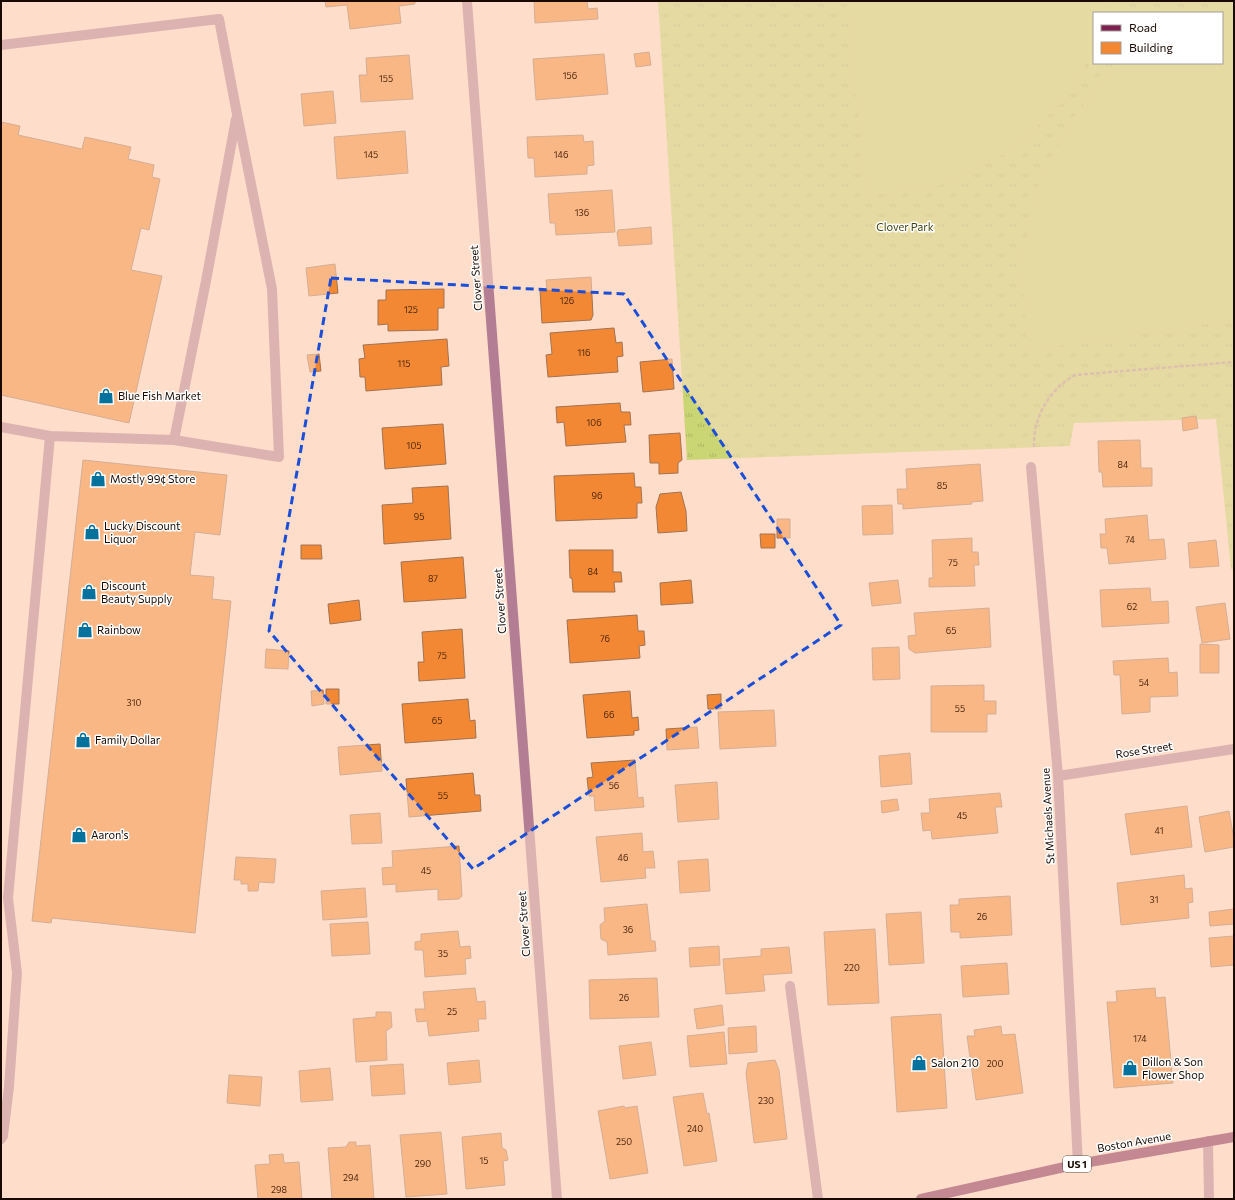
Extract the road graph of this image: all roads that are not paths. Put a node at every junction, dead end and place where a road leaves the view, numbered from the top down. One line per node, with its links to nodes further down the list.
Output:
1 (467, 1): 15 (street, Clover Street)
2 (1, 45): 3 (street)
3 (237, 114): 6 (street); 6 (street)
4 (1, 427): 5 (street)
5 (50, 436): 6 (street); 12 (street)
6 (174, 440)
7 (1031, 467): 9 (street, St Michaels Avenue)
8 (1234, 749): 9 (street, Rose Street)
9 (1058, 776): 14 (street, St Michaels Avenue)
10 (790, 986): 16 (street)
11 (1234, 1137): 13 (main road, Boston Avenue / US 1)
12 (1, 1139)
13 (1208, 1141): 14 (main road, Boston Avenue / US 1); 18 (street)
14 (1078, 1164): 17 (main road, Boston Avenue / US 1)
15 (557, 1199)
16 (818, 1199)
17 (921, 1199)
18 (1209, 1199)

